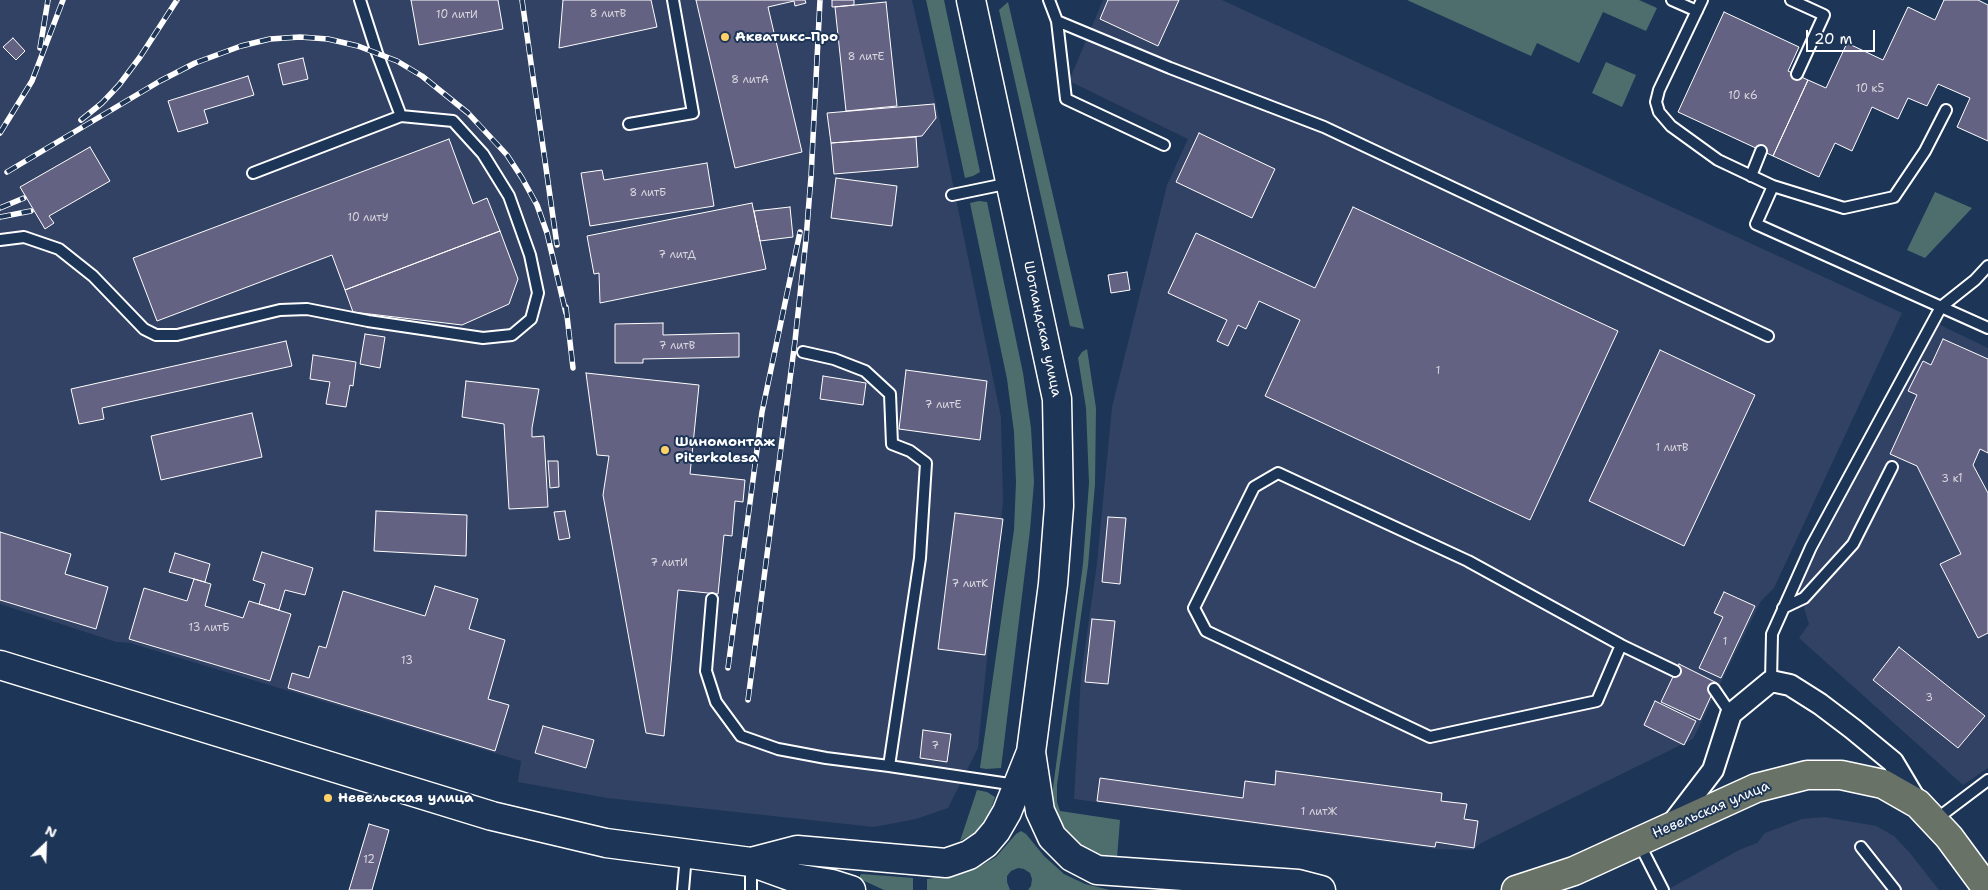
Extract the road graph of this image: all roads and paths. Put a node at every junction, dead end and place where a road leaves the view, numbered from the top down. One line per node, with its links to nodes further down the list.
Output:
1 (360, 0): 12 (lane)
2 (673, 0): 13 (lane)
3 (971, 0): 18 (street, Шотландская улица)
4 (1049, 0): 9 (lane)
5 (1672, 0): 8 (lane)
6 (1702, 0): 8 (lane)
7 (1791, 0): 10 (lane)
8 (1697, 11): 17 (lane)
9 (1057, 21): 14 (lane); 25 (lane)
10 (1797, 74)
11 (1946, 110): 19 (lane)
12 (401, 116): 16 (lane); 21 (lane)
13 (629, 124)
14 (1164, 145)
15 (1762, 151): 17 (lane)
16 (253, 173)
17 (1751, 176): 19 (lane)
18 (1011, 182): 20 (lane); 36 (street, Шотландская улица)
19 (1773, 186): 23 (lane)
20 (952, 195)
21 (0, 240)
22 (1988, 266): 23 (lane)
23 (1941, 307): 24 (lane); 29 (lane)
24 (1988, 328)
25 (1768, 336)
26 (803, 352): 37 (lane)
27 (1892, 467): 29 (lane)
28 (712, 599): 37 (lane)
29 (1783, 608): 33 (lane)
30 (1622, 644): 30 (lane); 32 (lane)
31 (0, 665): 44 (street)
32 (1676, 671)
33 (1770, 681): 35 (street); 40 (street)
34 (1714, 689): 35 (lane)
35 (1731, 714): 41 (street)
36 (1031, 752): 39 (street); 49 (street)
37 (890, 766): 39 (lane)
38 (1988, 780): 40 (lane)
39 (1017, 786): 45 (street)
40 (1927, 812): 41 (main road, Невельская улица); 53 (main road, Невельская улица)
41 (1670, 827): 42 (main road, Невельская улица)
42 (1639, 842): 50 (main road, Невельская улица); 51 (lane)
43 (1861, 847): 52 (lane)
44 (686, 854): 45 (street); 46 (lane)
45 (751, 862): 47 (lane); 48 (street)
46 (683, 890)
47 (750, 890)
48 (851, 890)
49 (1321, 890)
50 (1516, 890)
51 (1663, 890)
52 (1895, 890)
53 (1988, 890)

